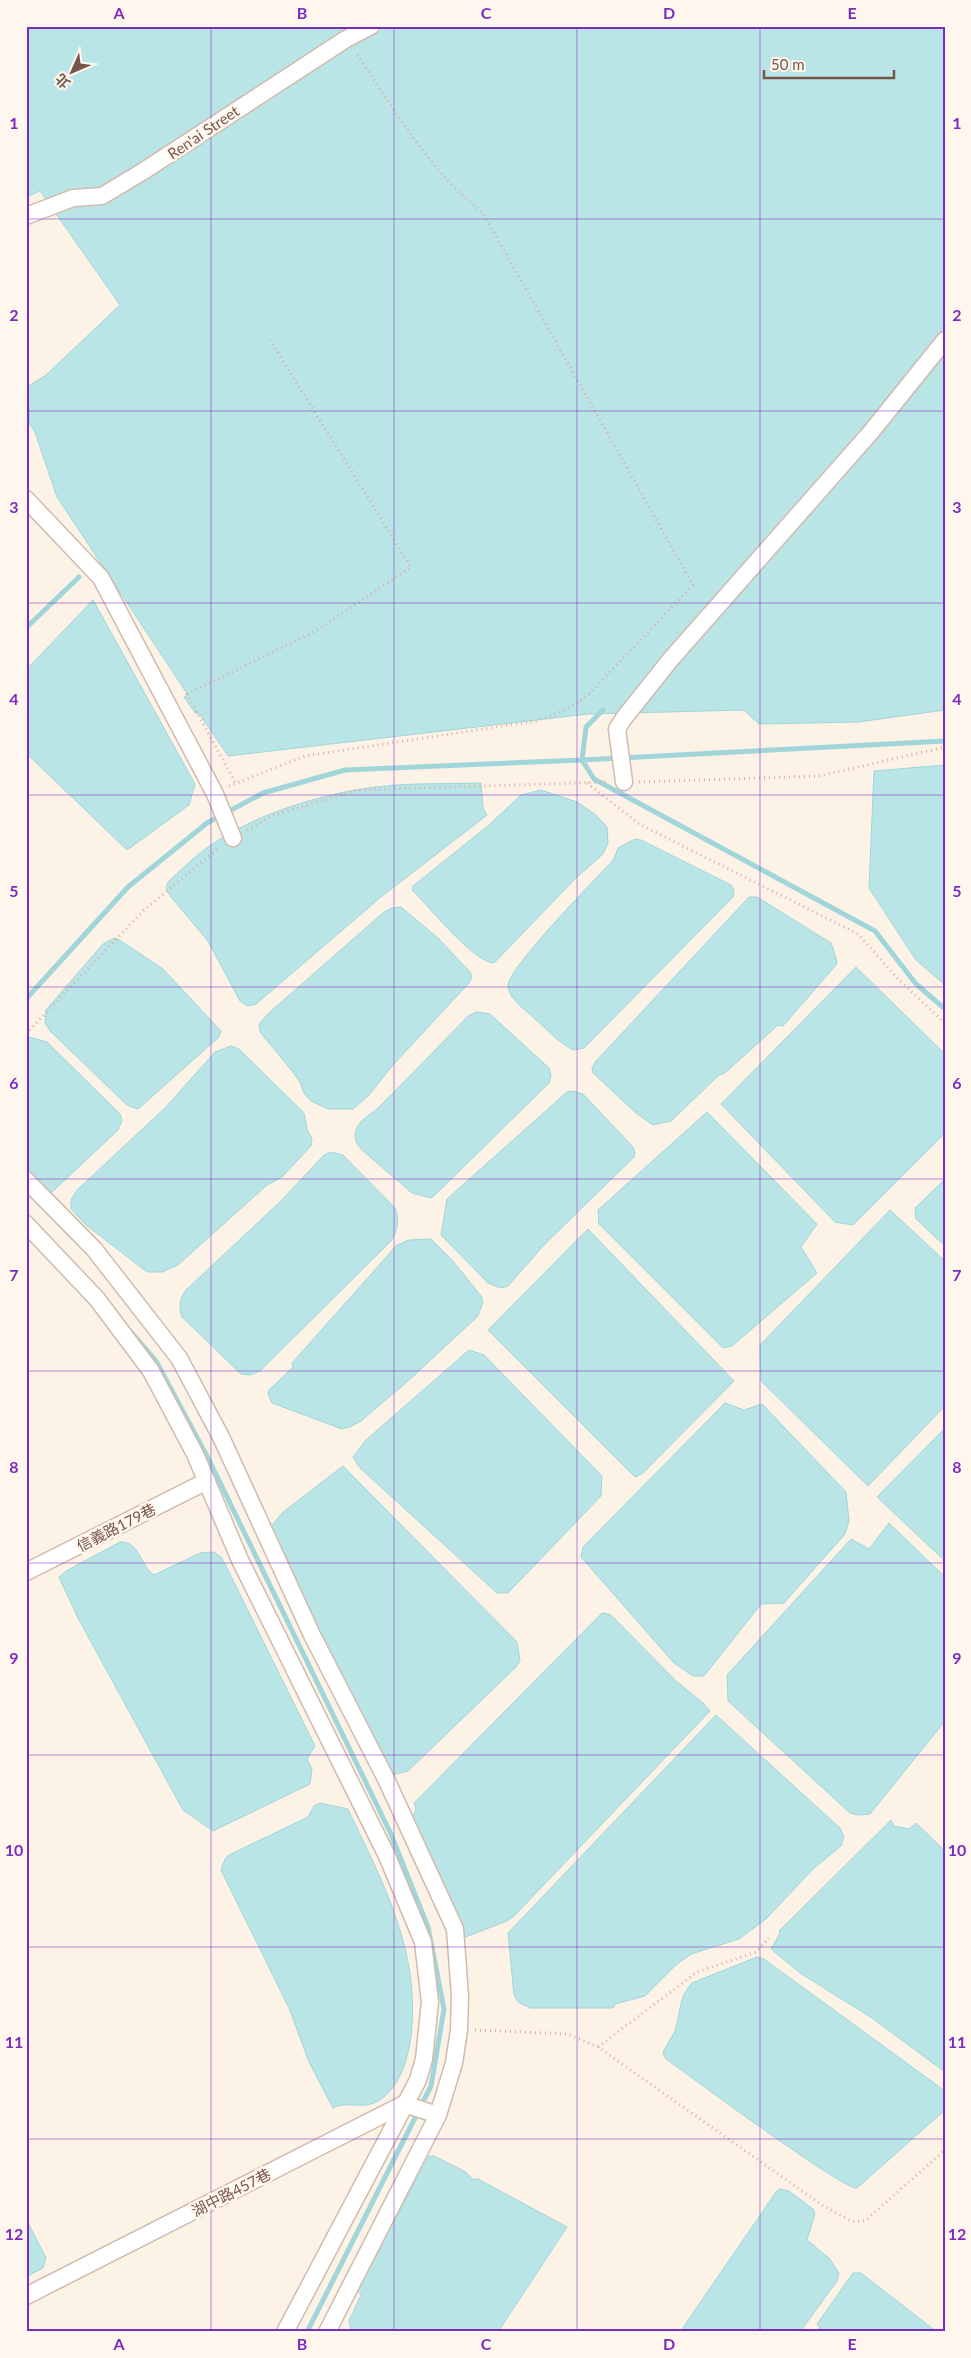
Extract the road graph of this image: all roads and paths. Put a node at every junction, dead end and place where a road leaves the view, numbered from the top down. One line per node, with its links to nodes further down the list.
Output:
1 (371, 26): 2 (street, Ren'ai Street)
2 (346, 39): 3 (street, Ren'ai Street); 8 (path)
3 (26, 216)
4 (270, 340): 8 (path)
5 (945, 340): 9 (street)
6 (26, 499): 11 (street)
7 (945, 747): 9 (path)
8 (235, 782): 11 (path)
9 (624, 782): 10 (path)
10 (586, 783): 12 (path); 13 (path)
11 (215, 794): 12 (street)
12 (231, 834): 14 (path)
13 (945, 1023)
14 (26, 1034)
15 (26, 1180): 23 (street)
16 (26, 1224): 17 (street)
17 (206, 1481): 18 (street, 信義路179巷); 22 (street)
18 (26, 1572)
19 (769, 1938): 21 (path)
20 (466, 2030): 21 (path)
21 (598, 2047): 24 (path)
22 (404, 2104): 23 (street); 25 (street, 湖中路457巷); 26 (street)
23 (438, 2115): 27 (street)
24 (945, 2150)
25 (26, 2296)
26 (285, 2332)
27 (327, 2332)

